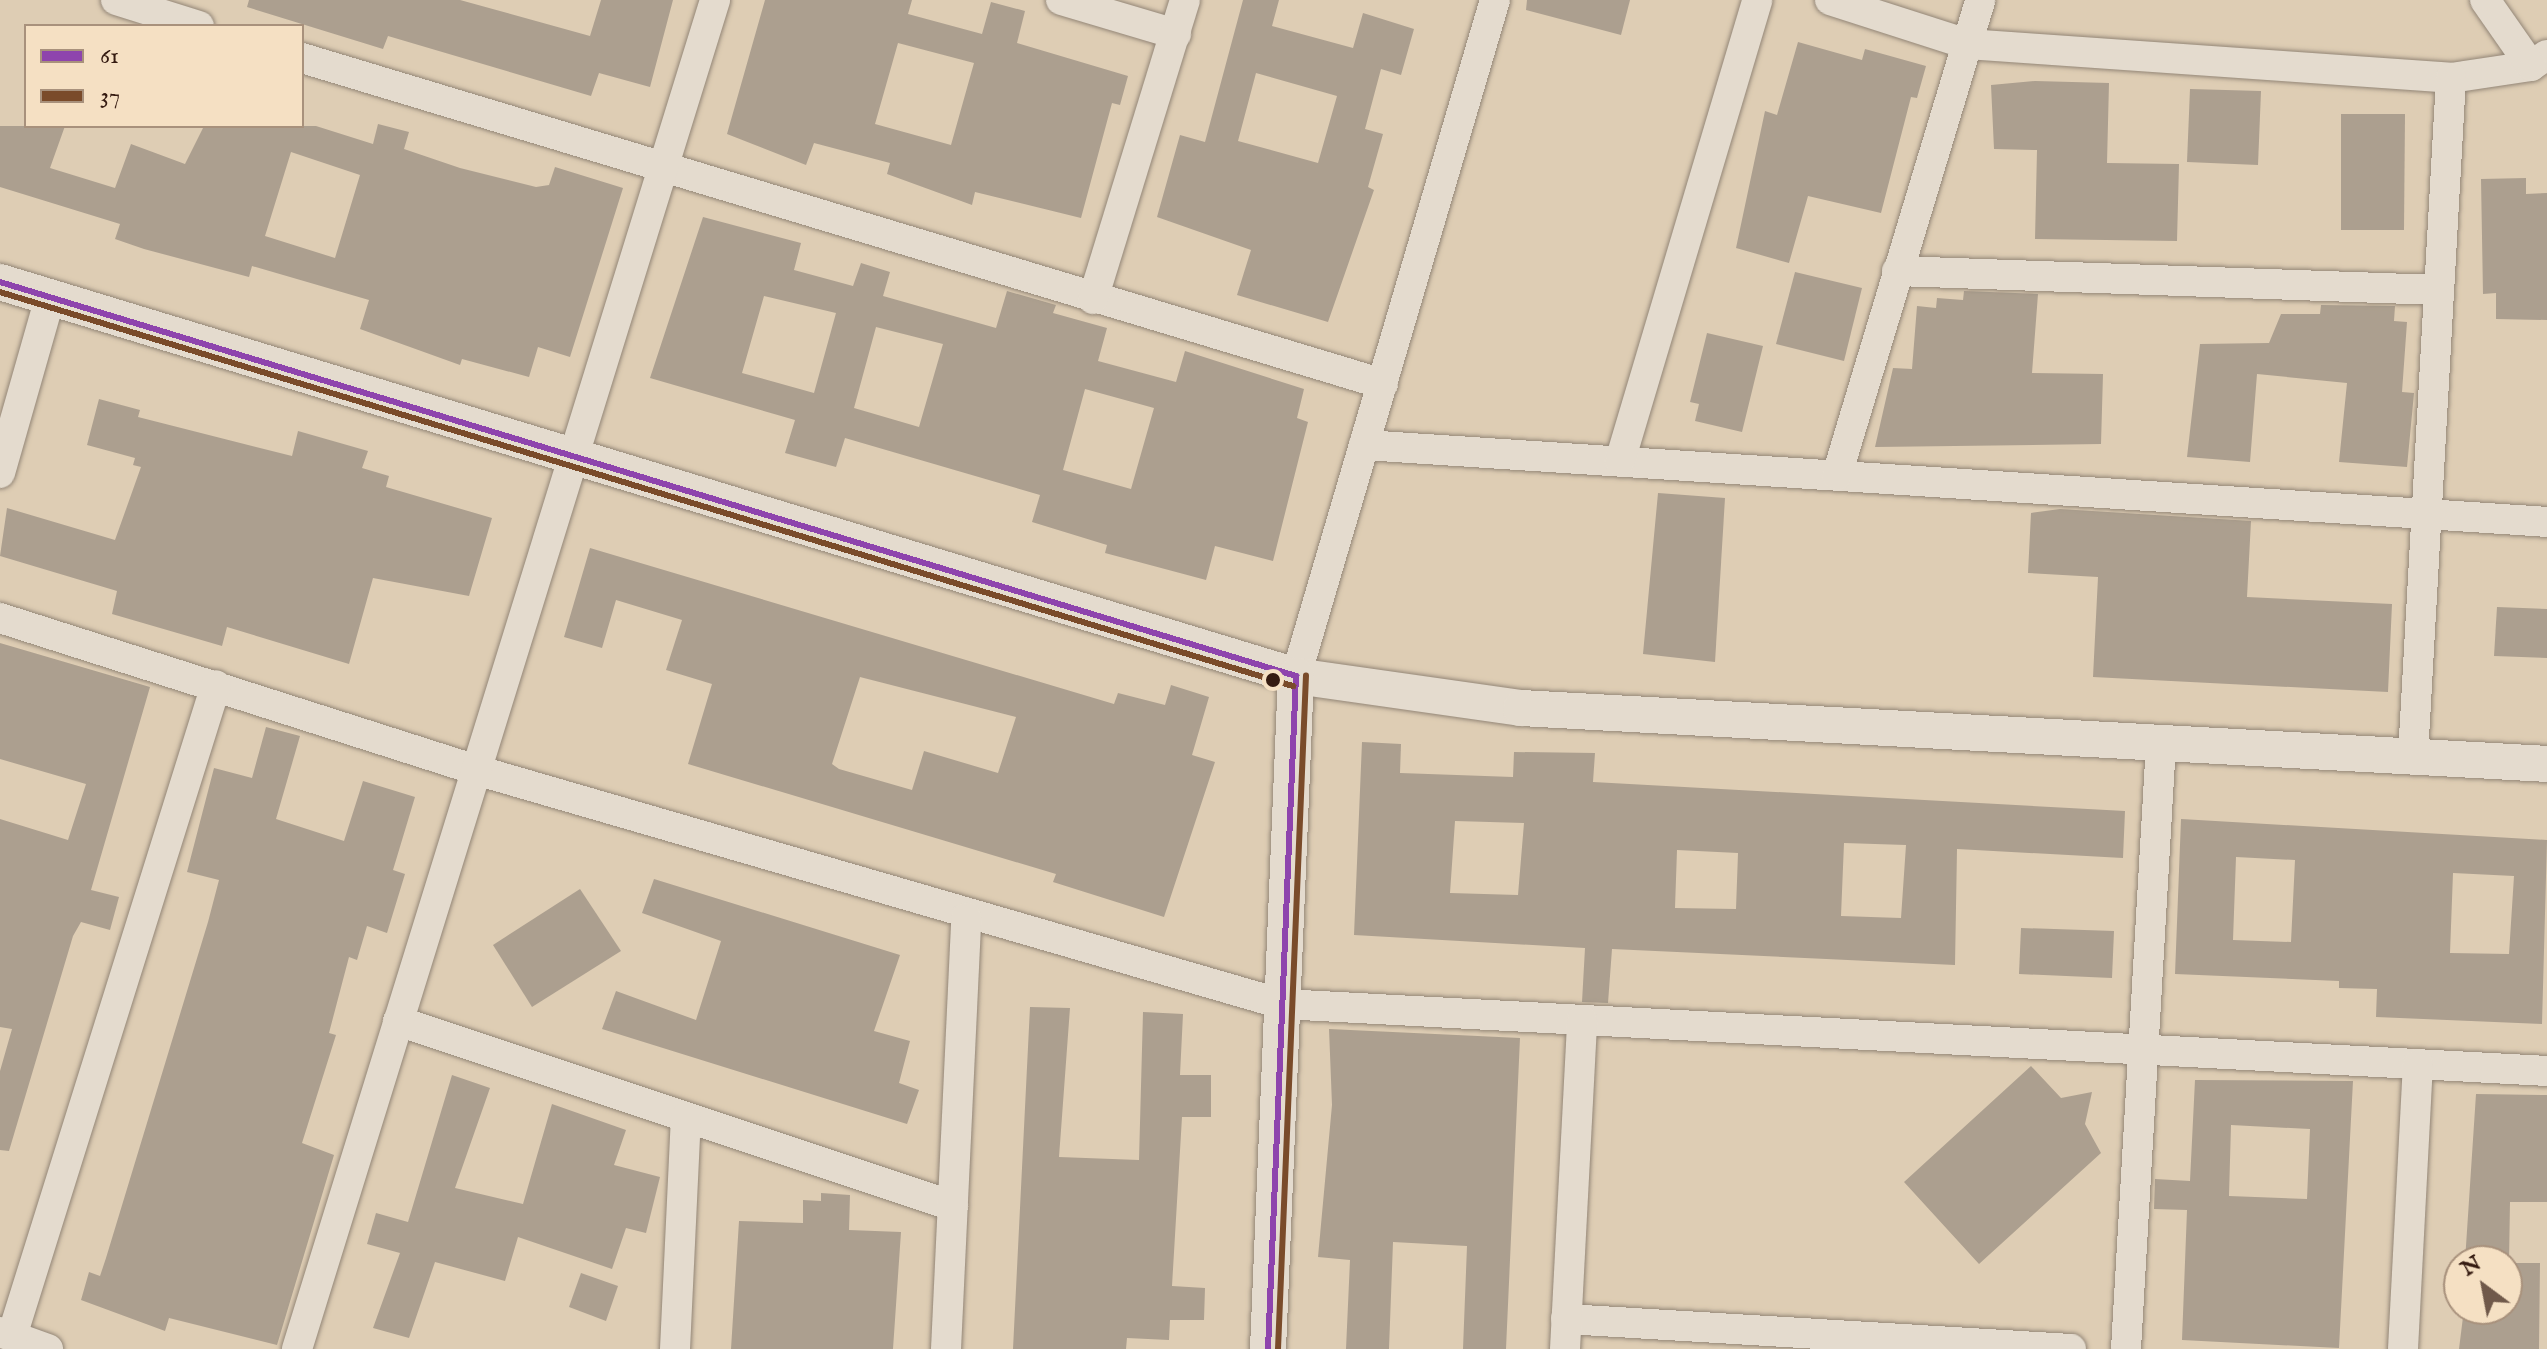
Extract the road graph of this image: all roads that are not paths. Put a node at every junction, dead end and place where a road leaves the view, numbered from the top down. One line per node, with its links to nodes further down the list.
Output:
1 (715, 0): 16 (street)
2 (1061, 0): 11 (street)
3 (1185, 0): 11 (street)
4 (1495, 0): 22 (street)
5 (1757, 0): 25 (street)
6 (1830, 0): 12 (street)
7 (1980, 0): 12 (street)
8 (2485, 0): 14 (street)
9 (133, 3): 10 (street)
10 (193, 24)
11 (1176, 34): 21 (street)
12 (1967, 44): 15 (street); 17 (street)
13 (304, 59): 16 (street)
14 (2539, 60): 15 (street)
15 (2451, 78): 19 (street)
16 (663, 168): 21 (street); 24 (street)
17 (1897, 271): 19 (street); 27 (street)
18 (0, 282): 20 (street)
19 (2439, 290): 28 (street)
20 (50, 297): 24 (street); 26 (street)
21 (1093, 299): 22 (street)
22 (1383, 384): 23 (street)
23 (1364, 445): 25 (street); 31 (street)
24 (574, 454): 31 (street); 36 (street)
25 (1620, 461): 27 (street)
26 (0, 473)
27 (1837, 475): 28 (street)
28 (2426, 514): 29 (street); 34 (street)
29 (2547, 522)
30 (0, 618): 32 (street)
31 (1296, 676): 33 (street); 38 (street)
32 (216, 685): 36 (street); 46 (street)
33 (2161, 743): 34 (street); 41 (street)
34 (2413, 756): 35 (street)
35 (2547, 764)
36 (476, 770): 37 (street); 40 (street)
37 (966, 917): 38 (street); 45 (street)
38 (1282, 1004): 39 (street); 52 (street)
39 (1582, 1020): 41 (street); 47 (street)
40 (398, 1021): 44 (street); 49 (street)
41 (2143, 1049): 42 (street); 54 (street)
42 (2418, 1064): 43 (street); 55 (street)
43 (2547, 1071)
44 (686, 1117): 45 (street); 50 (street)
45 (953, 1206): 51 (street)
46 (6, 1334): 48 (street)
47 (1566, 1334): 53 (street)
48 (48, 1349)
49 (297, 1349)
50 (675, 1349)
51 (946, 1349)
52 (1268, 1349)
53 (2071, 1349)
54 (2126, 1349)
55 (2403, 1349)

